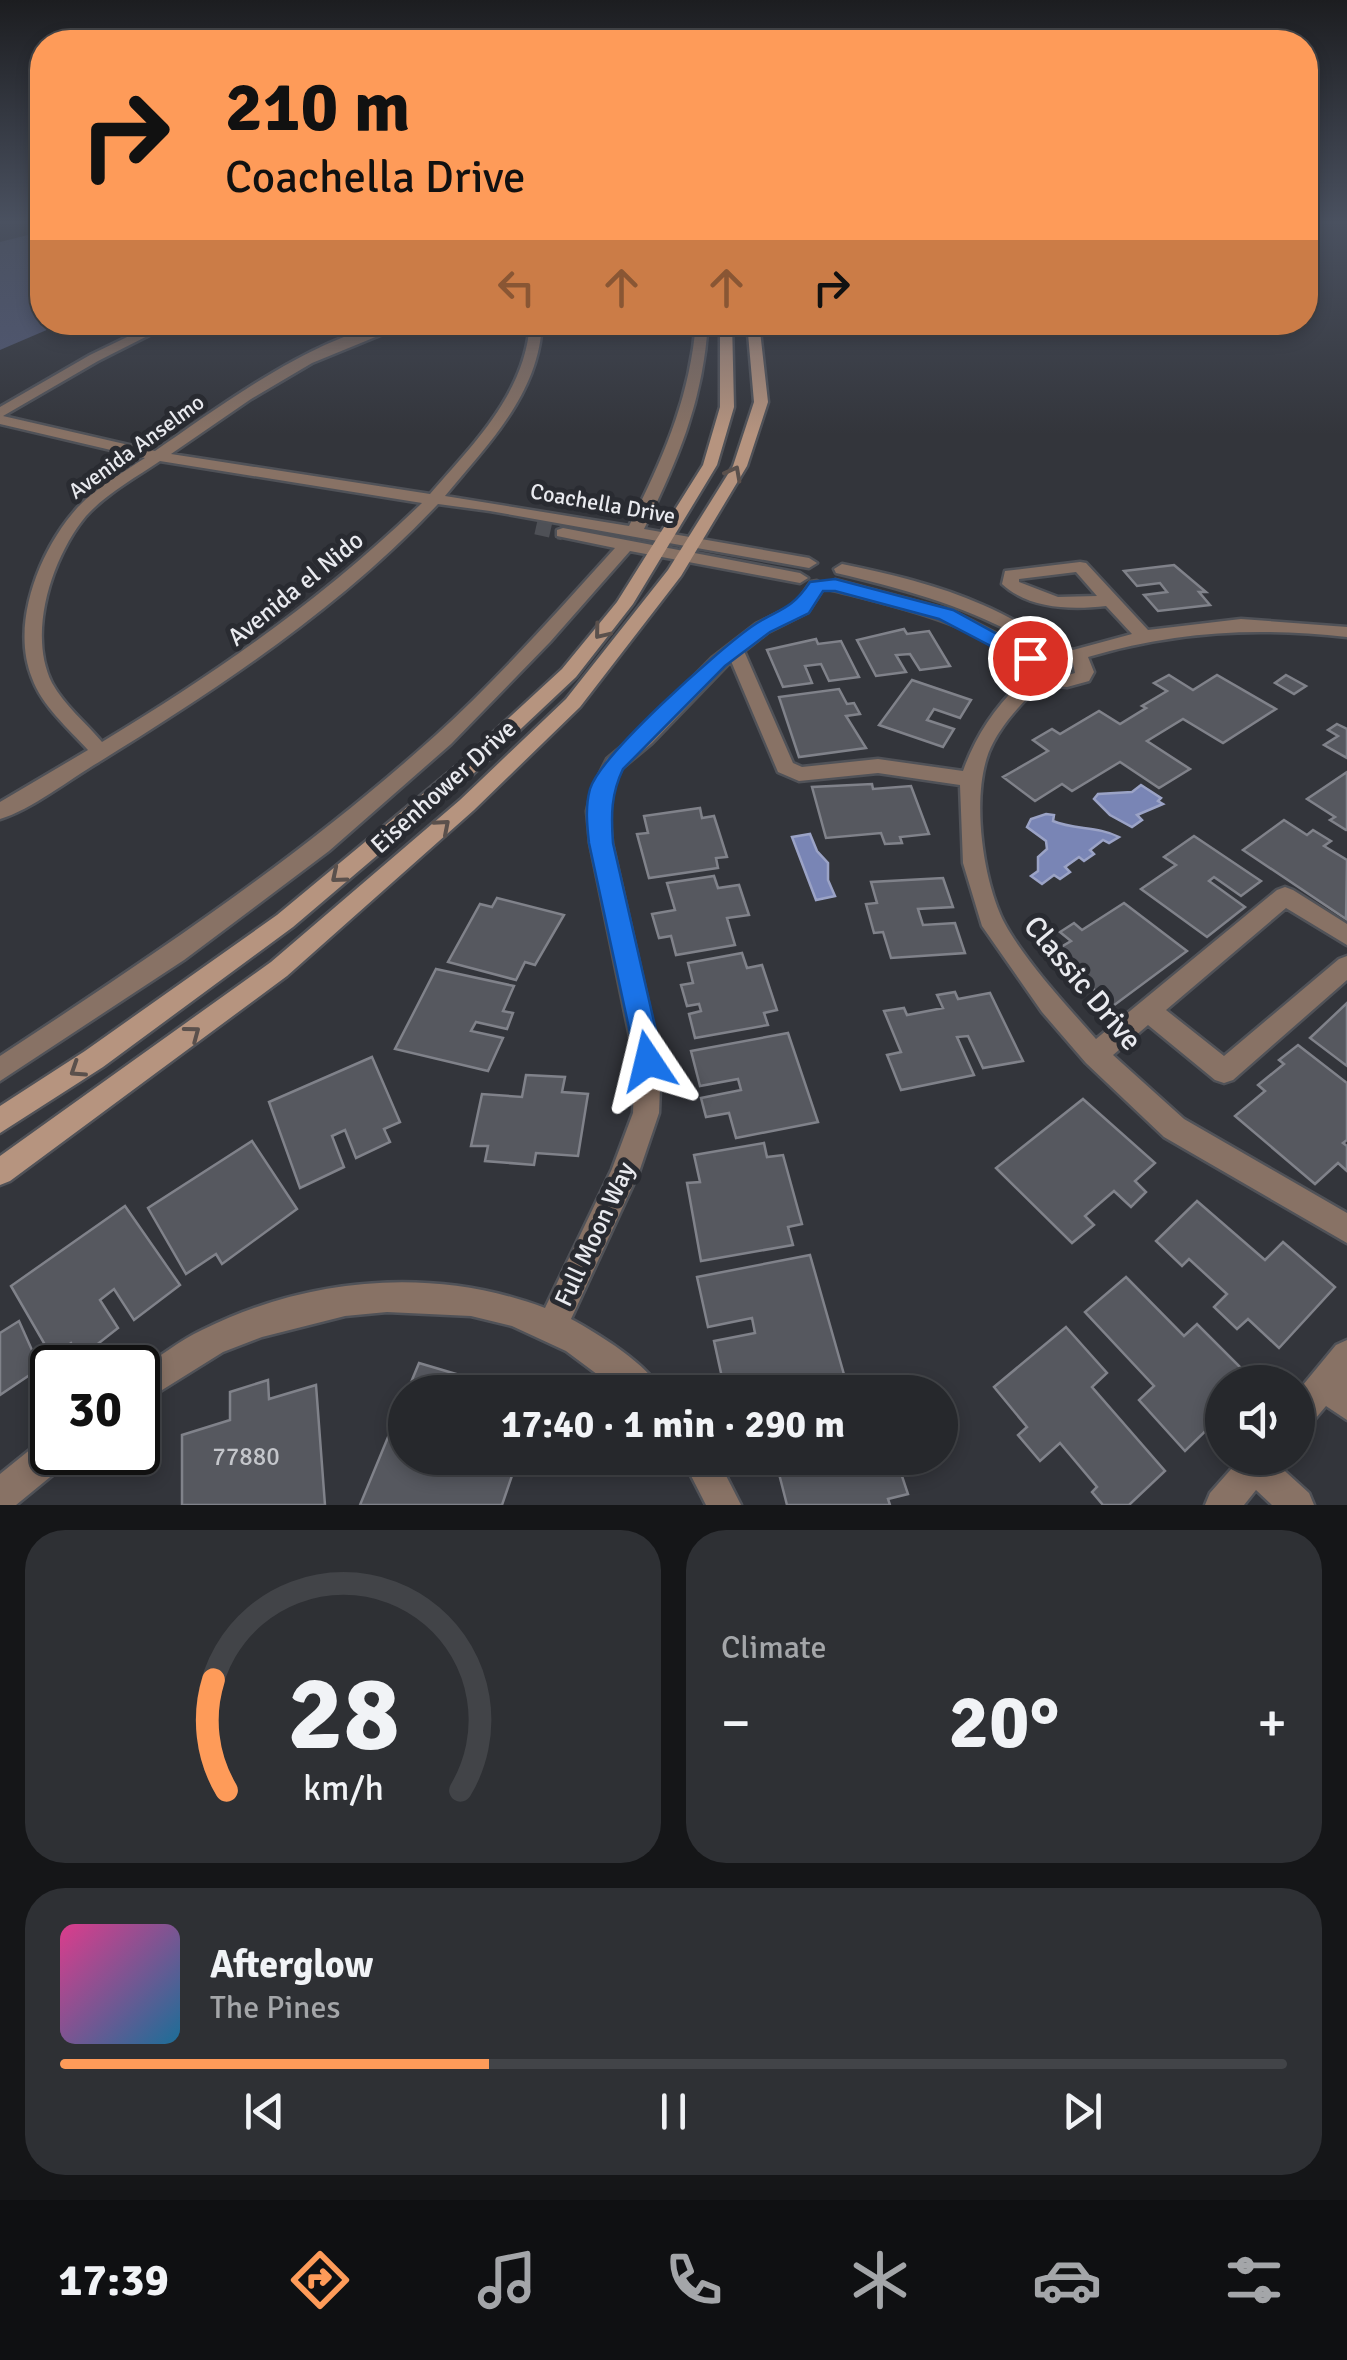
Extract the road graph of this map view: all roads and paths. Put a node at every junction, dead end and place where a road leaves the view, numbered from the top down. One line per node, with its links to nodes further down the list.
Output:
1 (142, 335): 7 (street)
2 (370, 335): 8 (street, Avenida Anselmo)
3 (534, 335): 9 (street, Avenida el Nido)
4 (701, 335): 12 (street, Eisenhower Drive)
5 (726, 335): 13 (main road, Eisenhower Drive)
6 (754, 335): 14 (main road, Eisenhower Drive, one-way to 6)
7 (0, 417): 8 (street, Coachella Drive)
8 (157, 456): 9 (street, Coachella Drive); 23 (street, Avenida Anselmo)
9 (434, 503): 10 (street, Coachella Drive); 12 (street, Coachella Drive); 23 (street, Avenida el Nido)
10 (536, 527)
11 (563, 533): 12 (street, Coachella Drive)
12 (630, 538): 13 (street, Coachella Drive); 30 (street, Eisenhower Drive)
13 (661, 544): 14 (street, Coachella Drive); 31 (main road, Eisenhower Drive, one-way to 31)
14 (689, 550): 15 (street, Coachella Drive); 32 (main road, Eisenhower Drive, one-way to 14)
15 (821, 576): 19 (street, Full Moon Way); 20 (street, Coachella Drive); 22 (street, Coachella Drive)
16 (1110, 600): 16 (street); 18 (street)
17 (1347, 632): 18 (street)
18 (1142, 635): 21 (street)
19 (734, 648): 24 (street); 34 (street, Full Moon Way)
20 (1053, 650): 21 (street, Coachella Drive); 22 (street)
21 (1074, 656): 22 (street)
22 (1035, 667): 24 (street, Classic Drive)
23 (100, 752): 25 (street, Avenida el Nido)
24 (970, 779): 29 (street, Classic Drive)
25 (0, 812)
26 (1347, 936): 28 (street)
27 (1347, 966): 28 (street)
28 (1149, 1011): 29 (street)
29 (1095, 1056): 33 (street, Classic Drive)
30 (0, 1070)
31 (0, 1121)
32 (0, 1172)
33 (1347, 1228)
34 (552, 1326): 36 (street); 37 (street)
35 (1347, 1356): 38 (street)
36 (160, 1375)
37 (625, 1375)
38 (1336, 1394)
39 (30, 1472): 43 (street)
40 (708, 1475): 44 (street)
41 (1248, 1475): 45 (street)
42 (1270, 1475): 46 (street)
43 (0, 1496)
44 (724, 1505)
45 (1222, 1505)
46 (1297, 1505)

